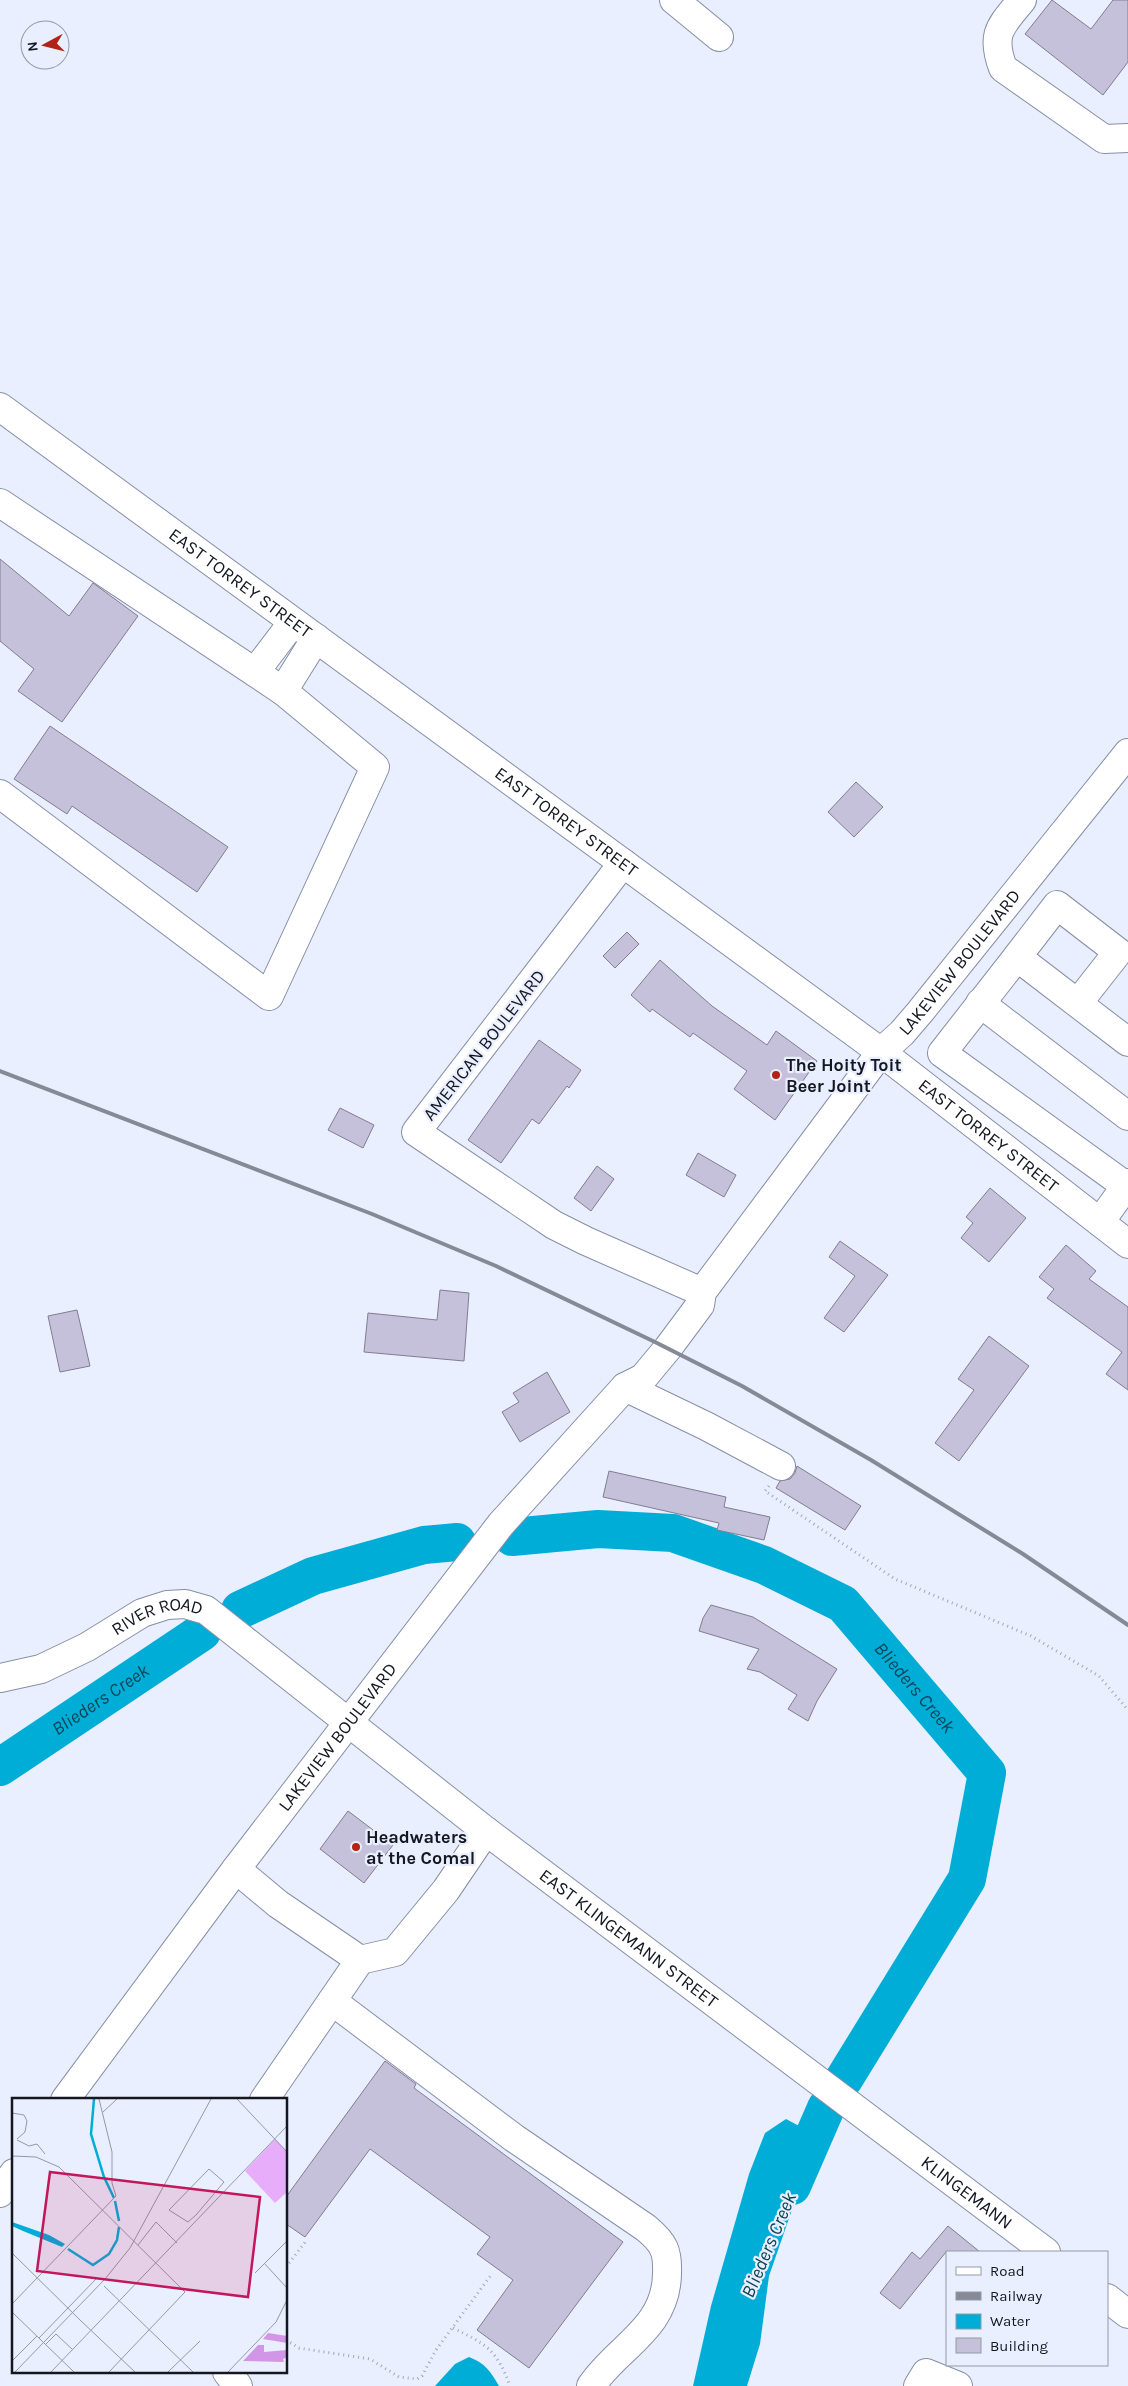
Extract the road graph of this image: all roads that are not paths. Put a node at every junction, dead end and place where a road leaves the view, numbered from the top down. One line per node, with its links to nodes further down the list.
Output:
1 (674, 0): 3 (street)
2 (1022, 0): 4 (street)
3 (719, 38)
4 (1128, 138)
5 (0, 407): 7 (street, EAST TORREY STREET)
6 (0, 502): 9 (street)
7 (294, 622): 8 (street, EAST TORREY STREET); 9 (street)
8 (316, 638): 10 (street); 13 (street, EAST TORREY STREET)
9 (255, 672): 10 (street)
10 (283, 691): 12 (street)
11 (1128, 753): 18 (street, LAKEVIEW BOULEVARD)
12 (0, 794)
13 (623, 863): 18 (street, EAST TORREY STREET); 23 (street, AMERICAN BOULEVARD)
14 (1017, 957): 15 (street); 16 (street); 16 (street)
15 (980, 1003): 19 (street); 20 (street)
16 (1078, 1004): 17 (street)
17 (1128, 1042)
18 (881, 1052): 21 (street, EAST TORREY STREET); 23 (street, LAKEVIEW BOULEVARD)
19 (1128, 1116)
20 (1127, 1184): 21 (street)
21 (1100, 1222): 22 (street, EAST TORREY STREET)
22 (1128, 1244)
23 (702, 1292): 24 (street, LAKEVIEW BOULEVARD)
24 (625, 1387): 25 (street); 27 (street, LAKEVIEW BOULEVARD)
25 (781, 1466)
26 (0, 1678): 27 (street, RIVER ROAD)
27 (348, 1723): 28 (street, EAST KLINGEMANN STREET); 29 (street, LAKEVIEW BOULEVARD)
28 (486, 1831): 30 (street); 34 (street, EAST KLINGEMANN STREET)
29 (236, 1870): 30 (street); 32 (street, LAKEVIEW BOULEVARD)
30 (360, 1960): 31 (street)
31 (332, 2001): 33 (street); 42 (street)
32 (75, 2096)
33 (265, 2098)
34 (911, 2151): 37 (street, KLINGEMANN)
35 (12, 2176): 36 (street)
36 (0, 2193)
37 (1045, 2251)
38 (1108, 2299): 39 (street)
39 (1128, 2314)
40 (229, 2374): 41 (street)
41 (238, 2386)
42 (590, 2386)
43 (918, 2386): 44 (street)
44 (958, 2386)

